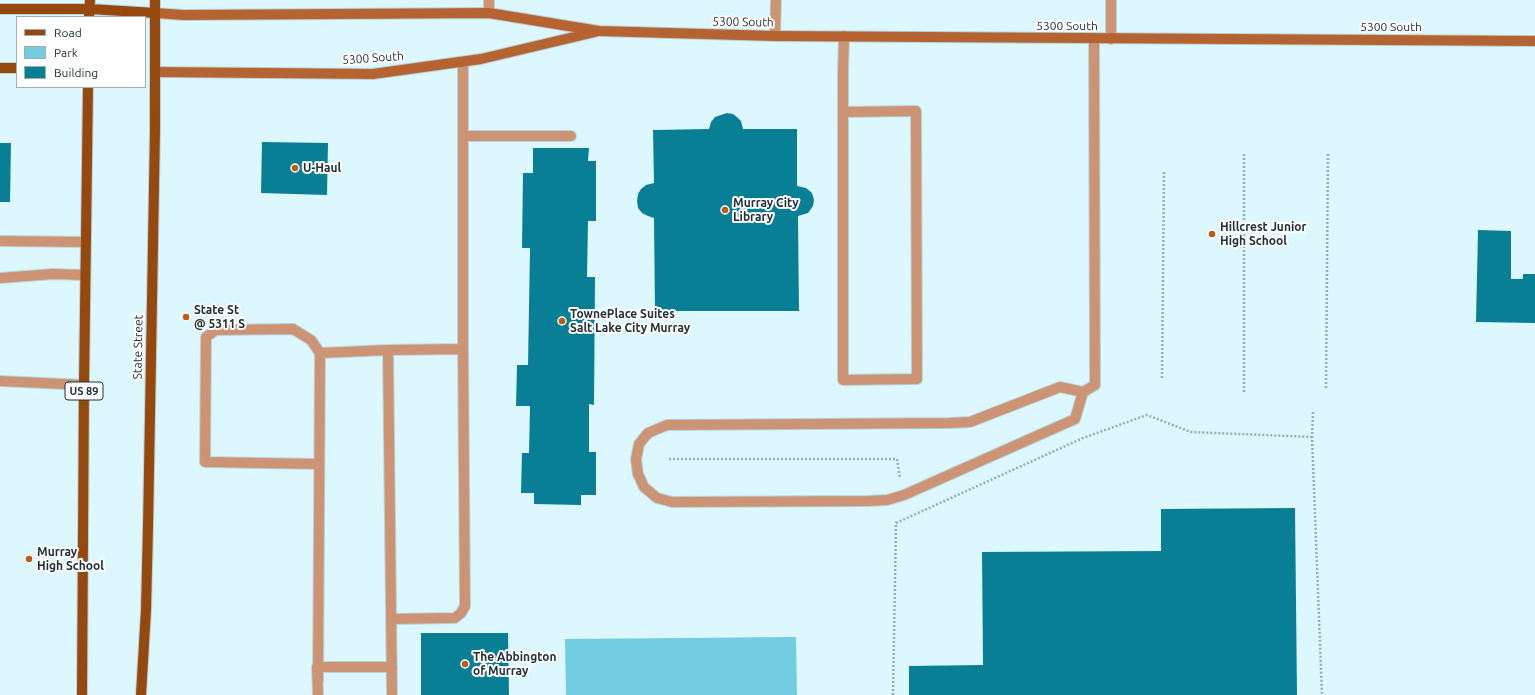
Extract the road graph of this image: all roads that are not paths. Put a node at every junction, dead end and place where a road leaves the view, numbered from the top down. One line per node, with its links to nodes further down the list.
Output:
1 (155, 0): 7 (main road, State Street)
2 (490, 0): 8 (street)
3 (776, 0): 10 (street)
4 (1111, 0): 13 (street)
5 (0, 8): 6 (main road, 5300 South)
6 (90, 9): 7 (main road, 5300 South)
7 (155, 12): 8 (main road, 5300 South); 18 (main road, State Street)
8 (490, 12): 9 (main road, 5300 South)
9 (599, 31): 10 (main road, 5300 South); 15 (main road, 5300 South)
10 (775, 36): 11 (main road, 5300 South)
11 (844, 36): 12 (main road, 5300 South); 20 (street)
12 (1094, 39): 13 (main road, 5300 South); 32 (street)
13 (1111, 39): 14 (main road, 5300 South)
14 (1535, 41)
15 (463, 62): 18 (main road, 5300 South); 21 (street)
16 (0, 68): 17 (main road)
17 (16, 68)
18 (150, 72): 38 (main road, State Street)
19 (88, 88): 24 (main road, US 89)
20 (843, 112): 20 (street)
21 (463, 136): 22 (street); 27 (street)
22 (571, 136)
23 (0, 241): 24 (street)
24 (86, 242): 25 (main road, US 89)
25 (85, 275): 26 (street); 31 (main road, US 89)
26 (0, 278)
27 (463, 349): 28 (street); 34 (street)
28 (388, 350): 29 (street); 34 (street)
29 (320, 353): 33 (street); 33 (street)
30 (0, 381): 31 (street)
31 (84, 385): 37 (main road, US 89)
32 (1083, 392): 32 (street)
33 (319, 464): 35 (street)
34 (391, 619): 36 (street)
35 (317, 667): 36 (street); 39 (street)
36 (392, 667): 40 (street)
37 (82, 695)
38 (141, 695)
39 (318, 695)
40 (392, 695)

